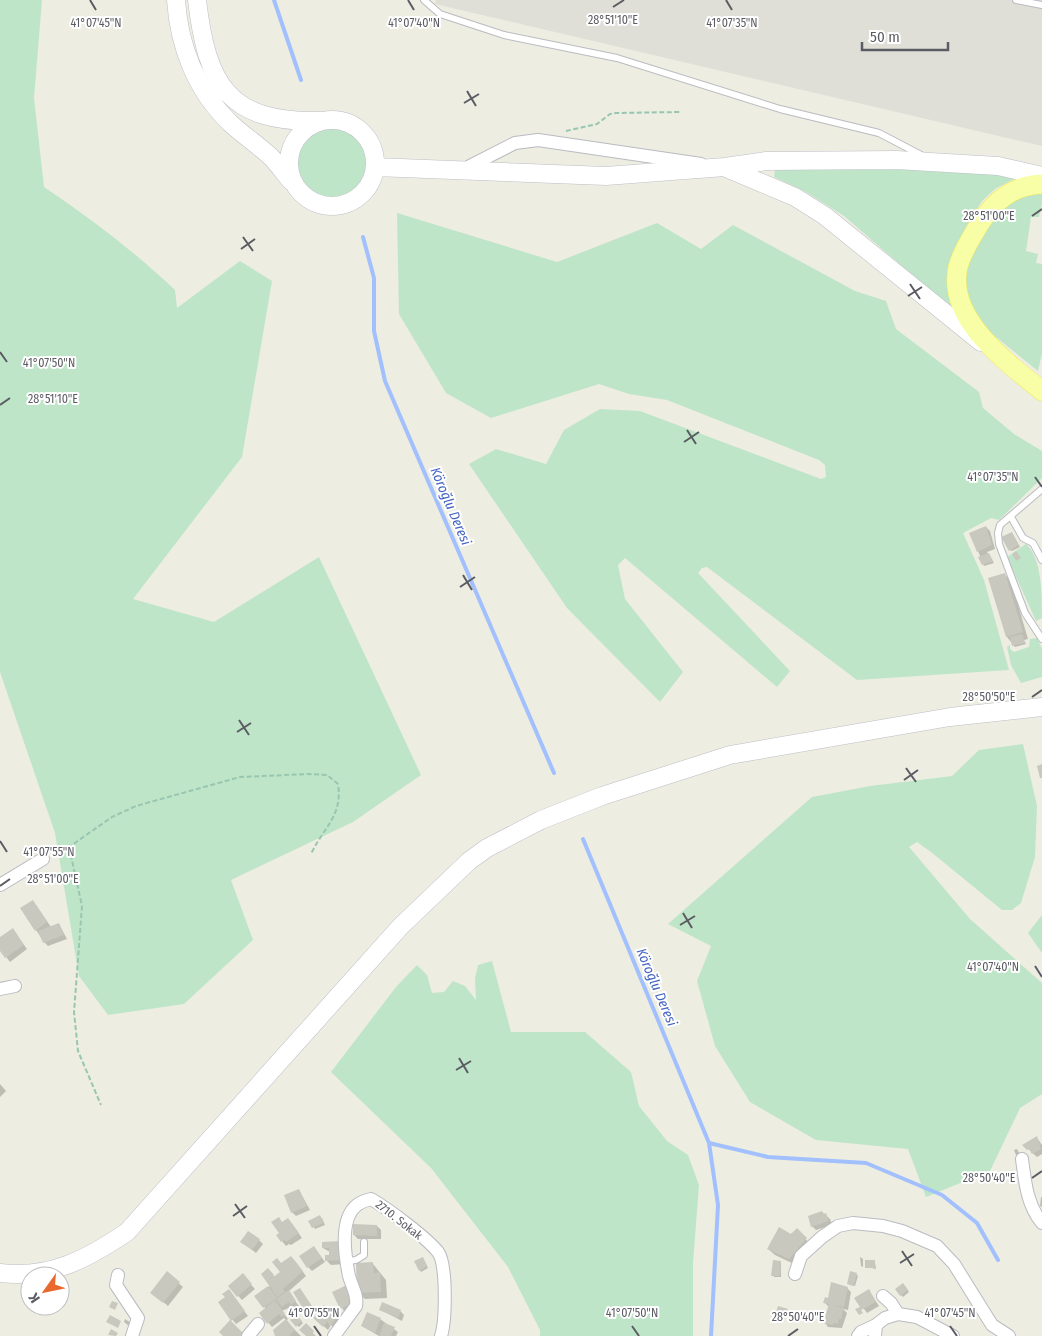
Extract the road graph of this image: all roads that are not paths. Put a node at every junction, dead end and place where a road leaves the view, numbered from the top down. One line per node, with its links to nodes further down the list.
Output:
1 (176, 0): 13 (main road)
2 (197, 0): 6 (main road)
3 (424, 0): 7 (lane)
4 (1016, 0): 5 (lane)
5 (1042, 5)
6 (320, 121): 8 (main road); 13 (main road)
7 (934, 162): 9 (main road); 11 (main road)
8 (375, 167): 10 (main road); 13 (main road)
9 (726, 167): 10 (main road); 10 (street); 14 (main road)
10 (460, 171)
11 (1042, 176)
12 (1042, 184): 14 (main road)
13 (300, 192)
14 (995, 353): 15 (main road)
15 (1042, 391)
16 (1042, 491): 17 (lane)
17 (1011, 517): 18 (lane); 19 (lane)
18 (1042, 560)
19 (1042, 639)
20 (1042, 707): 29 (main road)
21 (43, 858): 22 (street)
22 (0, 885)
23 (15, 986): 24 (street)
24 (0, 989)
25 (1022, 1159): 26 (street)
26 (1042, 1223)
27 (364, 1242): 28 (lane)
28 (348, 1261): 38 (street, 2710. Sokak); 39 (street, 2710. Sokak)
29 (0, 1273)
30 (795, 1274): 42 (street)
31 (118, 1275): 36 (street)
32 (883, 1296): 33 (street)
33 (898, 1314): 35 (street); 41 (street)
34 (258, 1324): 37 (street)
35 (876, 1330): 40 (street)
36 (132, 1336)
37 (248, 1336)
38 (334, 1336)
39 (441, 1336)
40 (858, 1336)
41 (952, 1336)
42 (1009, 1336)

